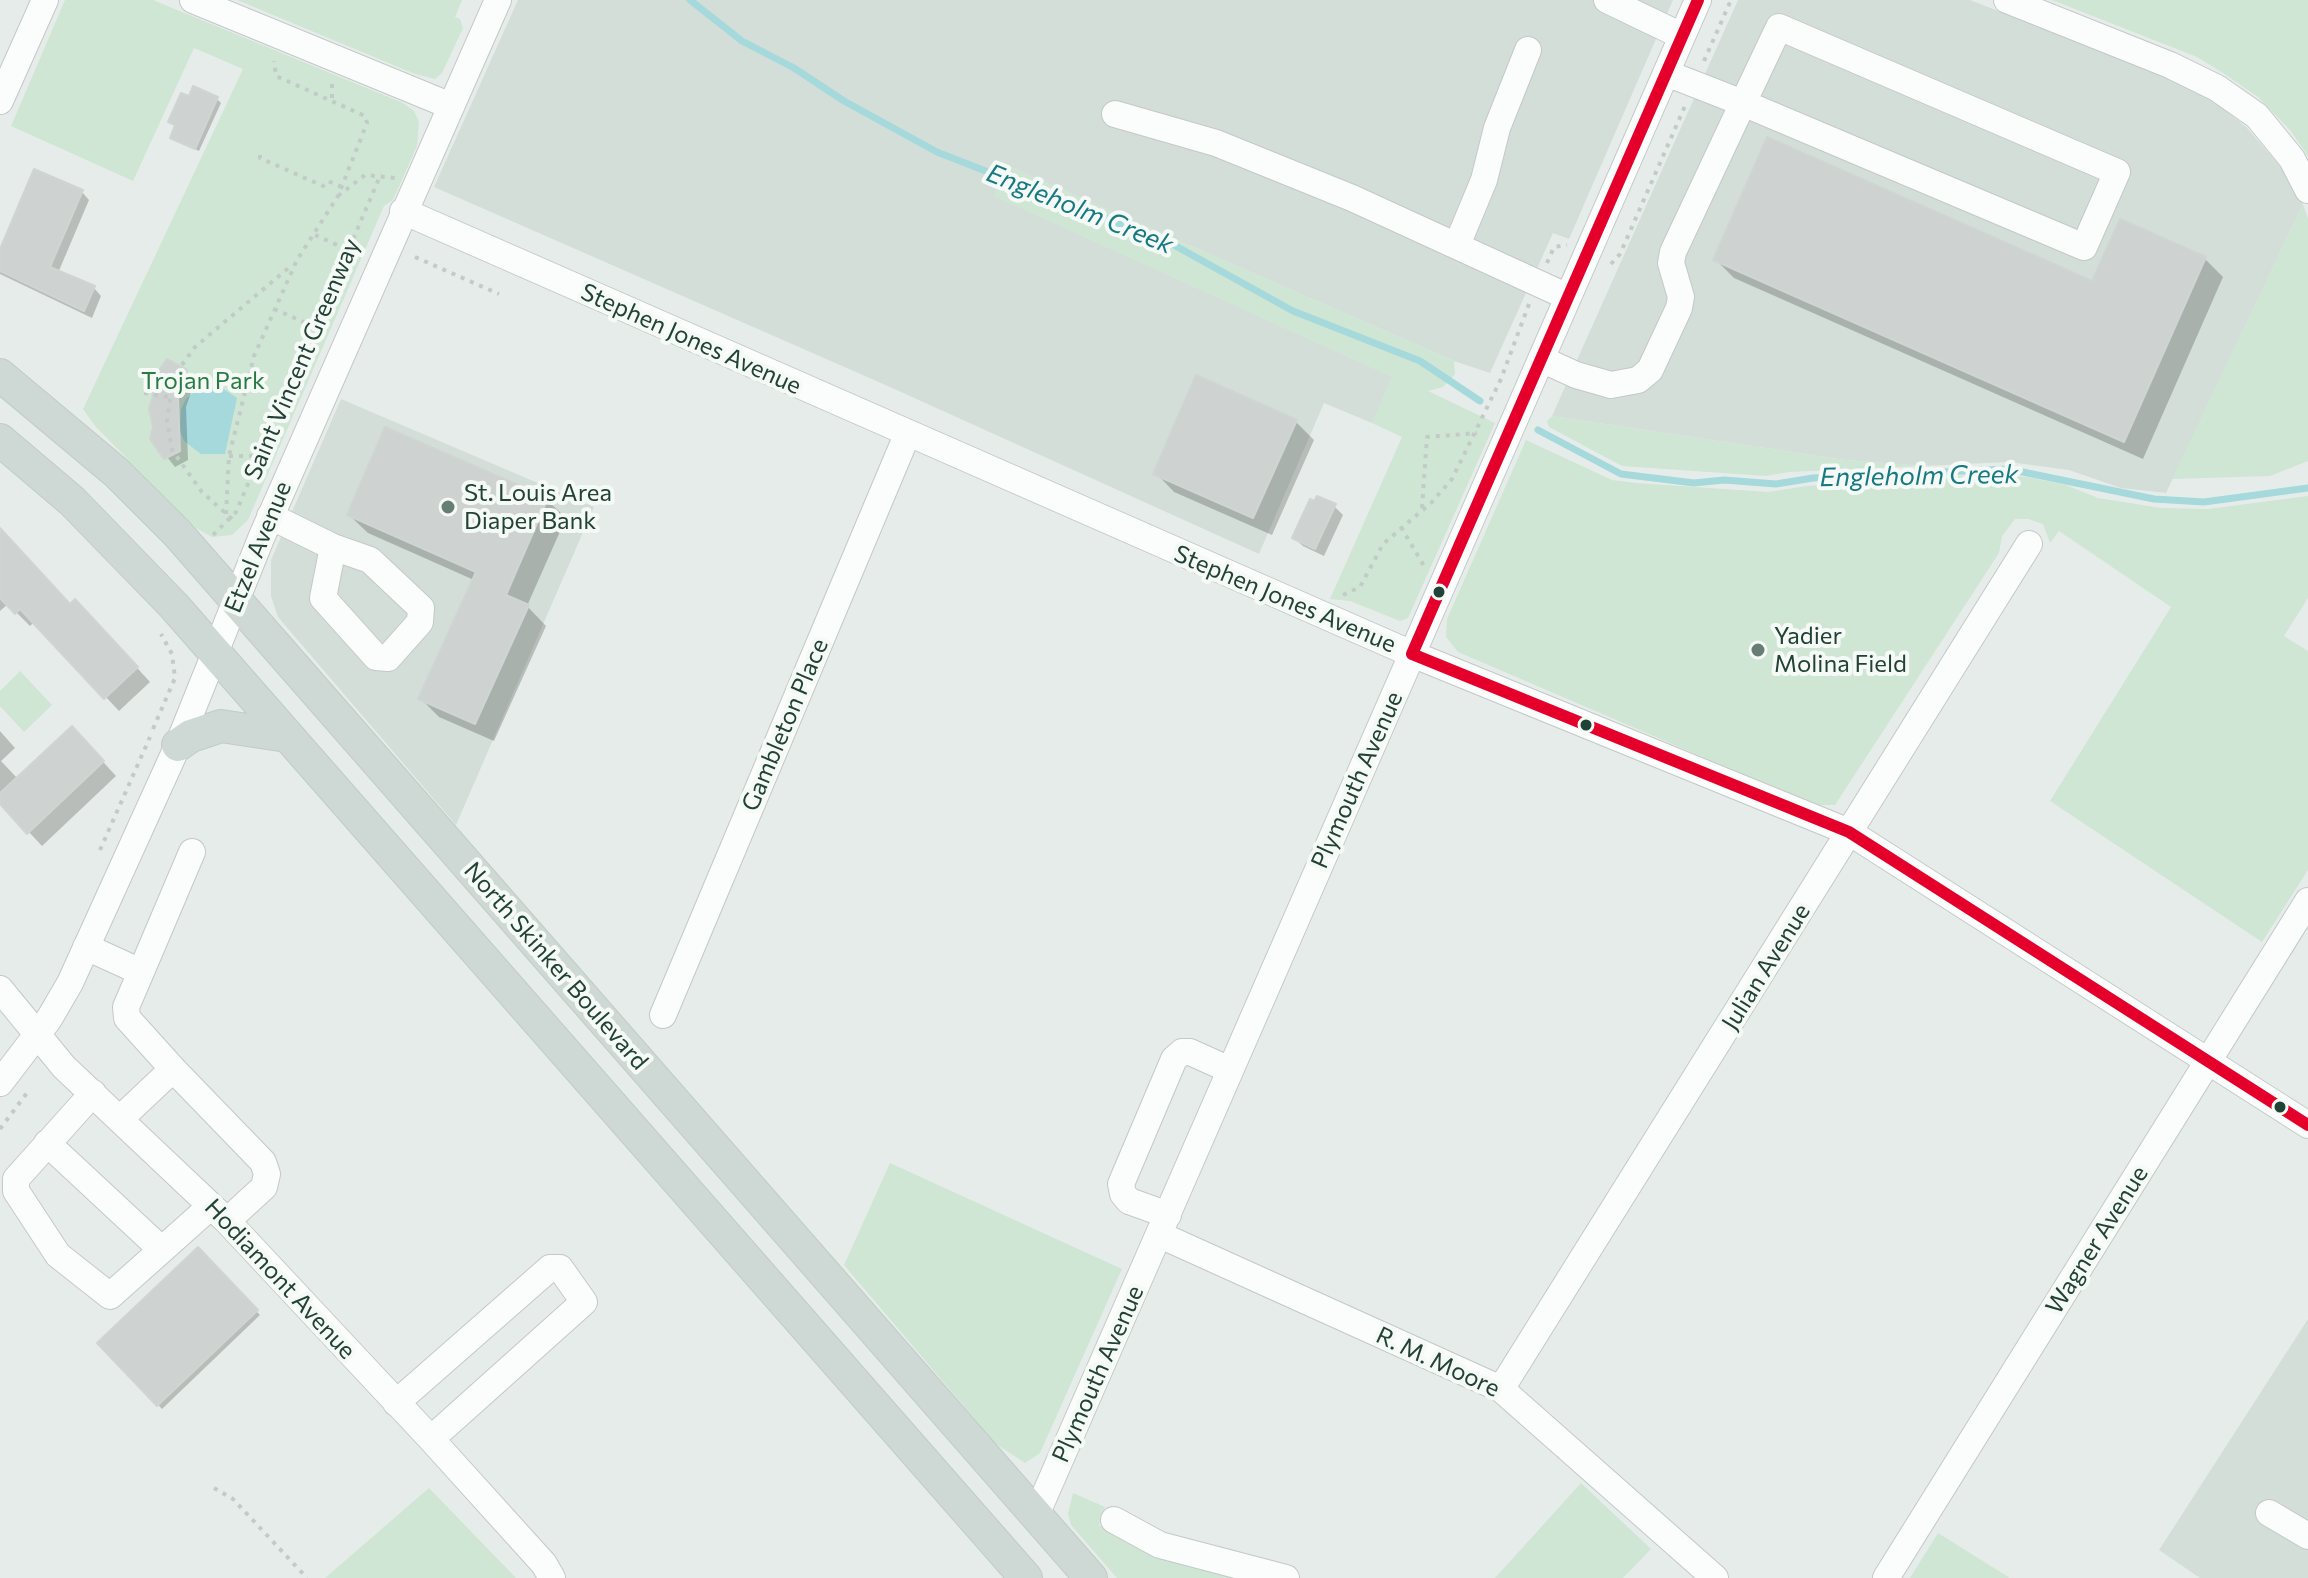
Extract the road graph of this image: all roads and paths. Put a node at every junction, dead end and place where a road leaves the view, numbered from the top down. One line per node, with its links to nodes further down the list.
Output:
1 (45, 0): 13 (street)
2 (193, 0): 16 (street)
3 (498, 0): 16 (street, Etzel Avenue)
4 (1607, 0): 8 (street)
5 (1698, 0): 8 (street, Plymouth Avenue)
6 (1731, 0): 11 (path)
7 (2007, 0): 20 (street)
8 (1682, 36): 12 (street, Plymouth Avenue)
9 (1528, 50): 24 (street)
10 (274, 59): 19 (path)
11 (1701, 68)
12 (1666, 73): 15 (street); 33 (street, Plymouth Avenue)
13 (0, 101)
14 (1687, 102): 29 (path)
15 (1743, 103): 15 (street); 36 (street)
16 (451, 106): 22 (street, Etzel Avenue)
17 (1115, 114): 24 (street)
18 (260, 155): 19 (path)
19 (342, 187): 21 (path)
20 (2308, 190)
21 (338, 196): 23 (path); 26 (path, Saint Vincent Greenway)
22 (403, 211): 41 (street, Stephen Jones Avenue); 47 (street, Etzel Avenue)
23 (315, 235): 26 (path); 28 (path)
24 (1457, 245): 33 (street)
25 (1573, 248): 30 (path)
26 (348, 250): 35 (path, Saint Vincent Greenway)
27 (415, 257): 31 (path)
28 (297, 260): 34 (path); 39 (path)
29 (1603, 261)
30 (1544, 270)
31 (499, 294)
32 (1533, 294): 40 (path)
33 (1568, 297): 36 (street, Plymouth Avenue)
34 (274, 309): 35 (path); 43 (path)
35 (315, 327): 44 (path, Saint Vincent Greenway)
36 (1541, 359): 58 (street, Plymouth Avenue)
37 (0, 375): 55 (main road, North Skinker Boulevard)
38 (144, 393): 39 (path)
39 (169, 397): 46 (path)
40 (1477, 433): 45 (path); 45 (path)
41 (907, 435): 58 (street, Stephen Jones Avenue); 68 (street, Gambleton Place)
42 (0, 440): 57 (main road)
43 (229, 456): 44 (path); 46 (path)
44 (260, 456): 48 (path, Saint Vincent Greenway)
45 (1422, 510): 49 (path)
46 (226, 514): 48 (path)
47 (270, 516): 52 (street); 55 (street, Etzel Avenue)
48 (232, 519): 50 (path, Saint Vincent Greenway)
49 (1401, 527): 53 (path); 54 (path)
50 (212, 537)
51 (2029, 544): 61 (street, Julian Avenue)
52 (333, 547)
53 (1427, 572)
54 (1335, 594)
55 (237, 599): 57 (street, Etzel Avenue); 88 (main road, North Skinker Boulevard)
56 (164, 626): 63 (path)
57 (216, 653): 59 (main road); 60 (street, Etzel Avenue)
58 (1412, 654): 61 (street, Stephen Jones Avenue); 72 (street, Plymouth Avenue)
59 (287, 736): 60 (main road); 93 (main road)
60 (178, 745): 65 (street, Etzel Avenue)
61 (1849, 832): 70 (street, Stephen Jones Avenue); 83 (street, Julian Avenue)
62 (192, 852): 66 (street)
63 (95, 861)
64 (2308, 901): 70 (street, Wagner Avenue)
65 (86, 947): 66 (street); 69 (street, Etzel Avenue)
66 (141, 972): 71 (street)
67 (0, 989): 69 (street, Hodiamont Avenue)
68 (663, 1015)
69 (38, 1035): 73 (street, Etzel Avenue); 75 (street, Hodiamont Avenue)
70 (2209, 1061): 77 (street, Stephen Jones Avenue); 97 (street, Wagner Avenue)
71 (173, 1069): 76 (street); 80 (street)
72 (1230, 1070): 81 (street, Plymouth Avenue); 81 (street, R. M. Moore)
73 (0, 1083)
74 (32, 1085): 78 (path)
75 (93, 1093): 76 (street, Hodiamont Avenue); 79 (street)
76 (121, 1118): 80 (street, Hodiamont Avenue)
77 (2308, 1125)
78 (0, 1129)
79 (47, 1143): 82 (street); 82 (street)
80 (219, 1214): 82 (street); 84 (street, Hodiamont Avenue)
81 (1164, 1225): 83 (street, R. M. Moore); 88 (street, Plymouth Avenue)
82 (162, 1250)
83 (1501, 1389): 96 (street, R. M. Moore)
84 (396, 1403): 85 (street, Hodiamont Avenue); 85 (street)
85 (431, 1439): 92 (street, Hodiamont Avenue)
86 (214, 1488): 91 (path)
87 (2269, 1513): 90 (street)
88 (1036, 1515): 94 (main road, North Skinker Boulevard)
89 (1114, 1520): 95 (street)
90 (2308, 1536)
91 (307, 1578)
92 (552, 1578)
93 (1026, 1578)
94 (1091, 1578)
95 (1286, 1578)
96 (1715, 1578)
97 (1886, 1578)

